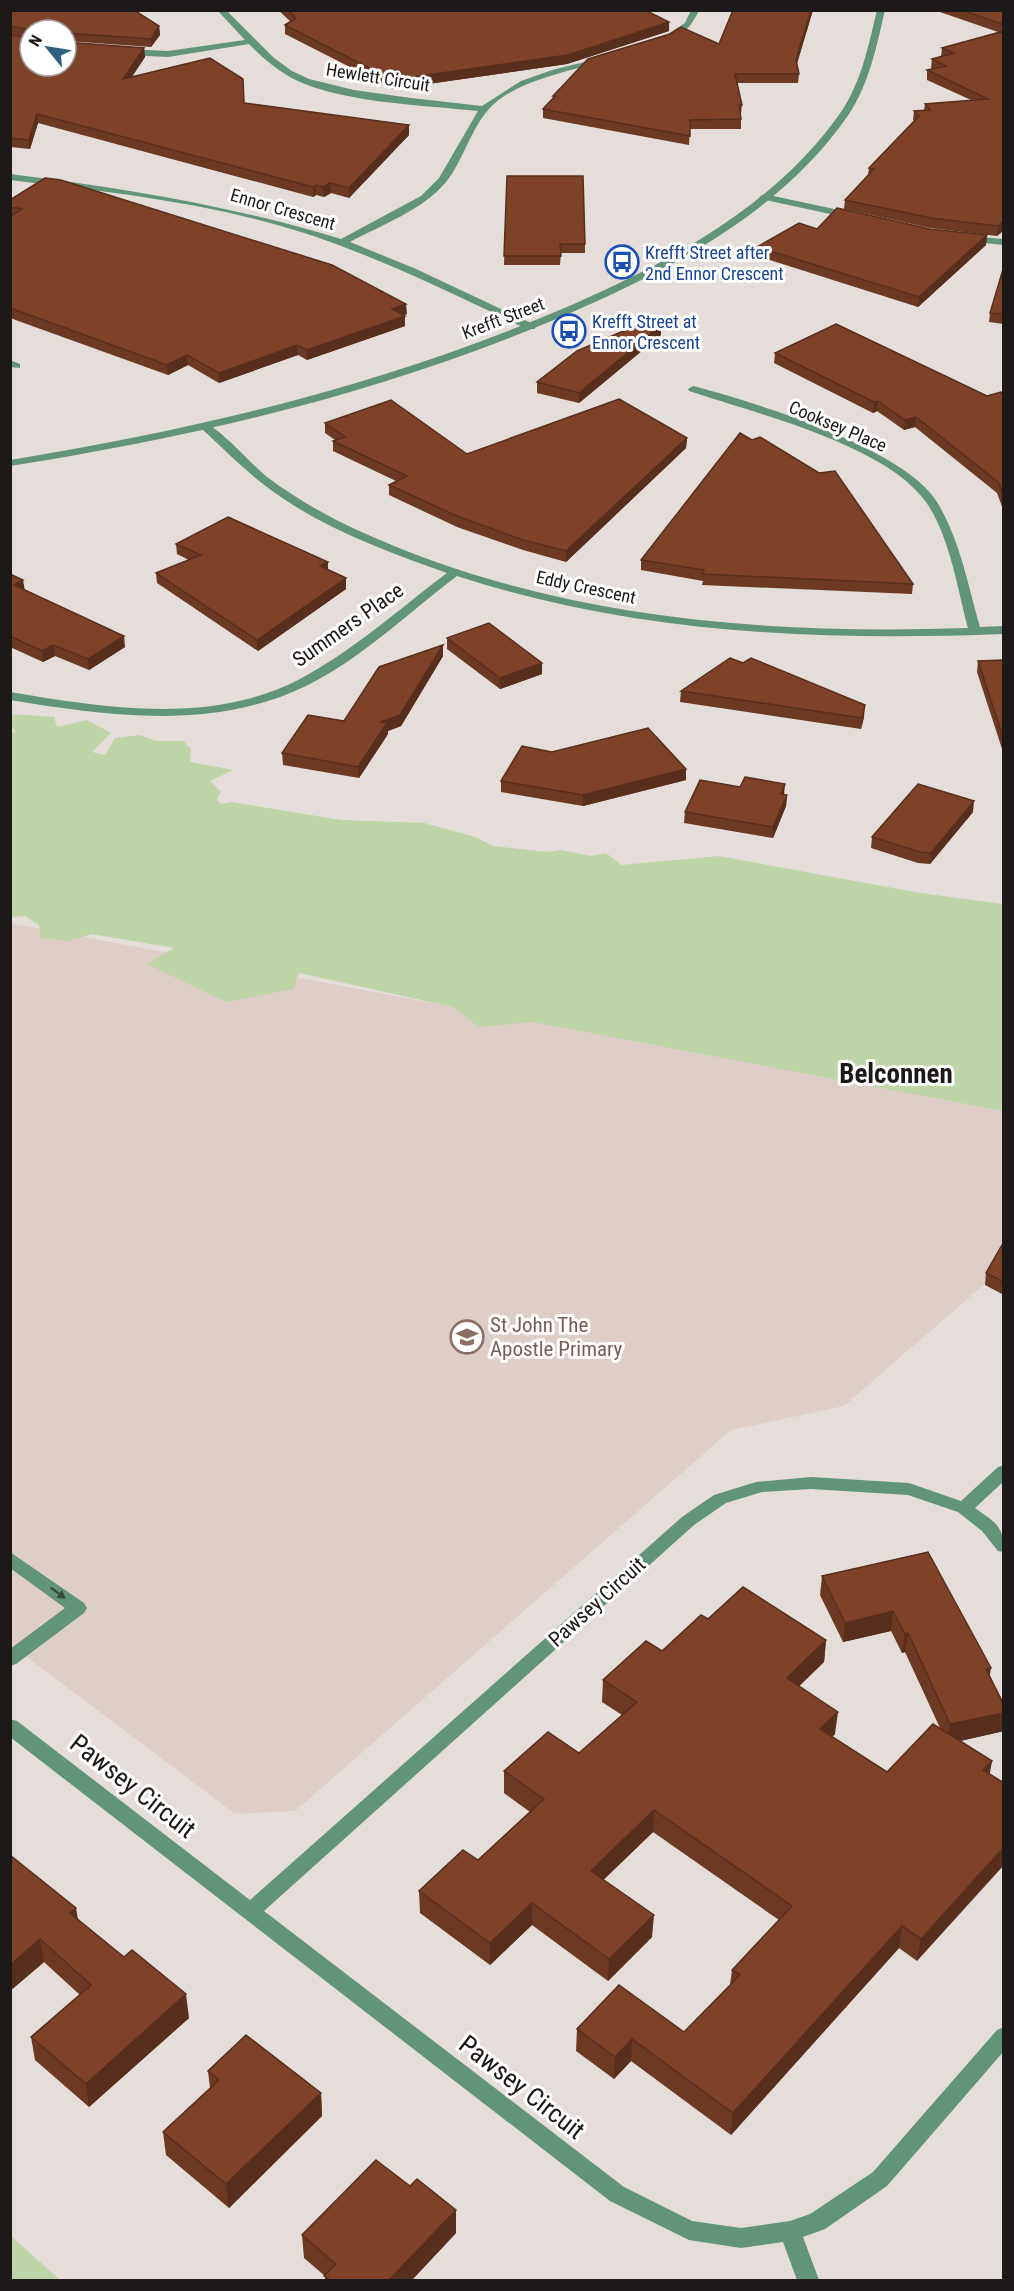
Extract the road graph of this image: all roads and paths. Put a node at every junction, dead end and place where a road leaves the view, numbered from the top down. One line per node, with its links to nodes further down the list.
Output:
1 (221, 10): 4 (street, Hewlett Circuit)
2 (695, 10): 5 (street)
3 (881, 10): 10 (street, Krefft Street)
4 (253, 41): 6 (street); 8 (street, Hewlett Circuit)
5 (655, 43)
6 (114, 51)
7 (610, 56): 8 (street)
8 (483, 109): 14 (street)
9 (10, 177): 14 (street, Ennor Crescent)
10 (764, 197): 11 (street); 15 (street, Krefft Street)
11 (863, 219)
12 (959, 238): 13 (street)
13 (1004, 242)
14 (341, 243): 15 (street, Ennor Crescent)
15 (531, 327): 17 (street, Krefft Street)
16 (693, 389): 21 (street, Cooksey Place)
17 (206, 426): 18 (street, Krefft Street); 19 (street, Eddy Crescent)
18 (10, 463)
19 (453, 573): 21 (street, Eddy Crescent); 22 (street, Summers Place)
20 (1004, 630): 21 (street, Eddy Crescent)
21 (975, 631)
22 (10, 696)
23 (1004, 1471): 24 (street)
24 (964, 1508): 25 (street, Pawsey Circuit); 29 (street, Pawsey Circuit)
25 (1004, 1546)
26 (10, 1558): 27 (street, one-way to 27)
27 (10, 1659)
28 (10, 1726): 29 (street, Pawsey Circuit)
29 (250, 1911): 31 (street, Pawsey Circuit)
30 (1004, 2036): 31 (street, Pawsey Circuit)
31 (790, 2231): 32 (street)
32 (808, 2280)

